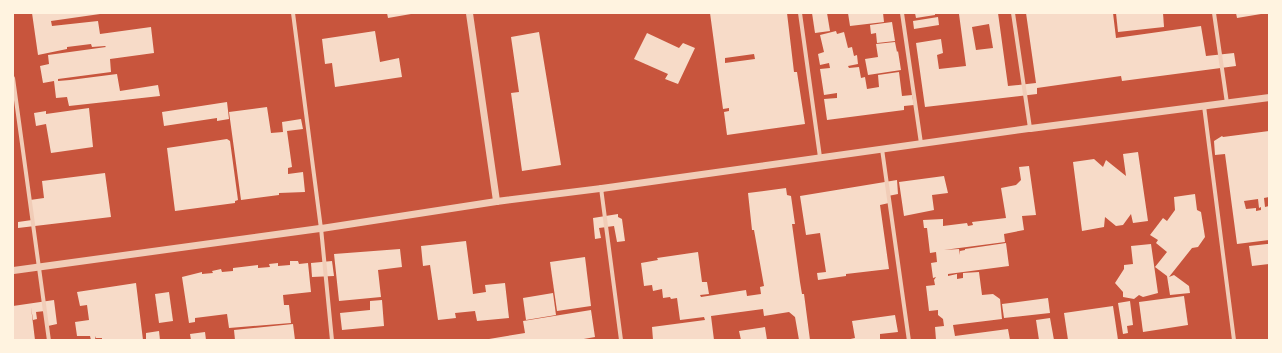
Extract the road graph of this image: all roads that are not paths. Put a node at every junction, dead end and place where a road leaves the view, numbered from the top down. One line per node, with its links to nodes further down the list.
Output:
1 (293, 13): 17 (street)
2 (469, 13): 16 (street)
3 (800, 13): 14 (street)
4 (902, 13): 12 (street)
5 (1013, 13): 11 (street)
6 (1214, 13): 9 (street)
7 (13, 78): 18 (street)
8 (1269, 97): 9 (street)
9 (1227, 103): 10 (street)
10 (1204, 106): 11 (street); 24 (street)
11 (1030, 128): 12 (street)
12 (922, 144): 13 (street)
13 (882, 148): 14 (street); 23 (street)
14 (820, 158): 15 (street)
15 (601, 188): 16 (street); 22 (street)
16 (496, 201): 17 (street)
17 (321, 228): 18 (street); 21 (street)
18 (39, 267): 19 (street); 20 (street)
19 (13, 270)
20 (49, 340)
21 (332, 340)
22 (621, 340)
23 (908, 340)
24 (1234, 340)

